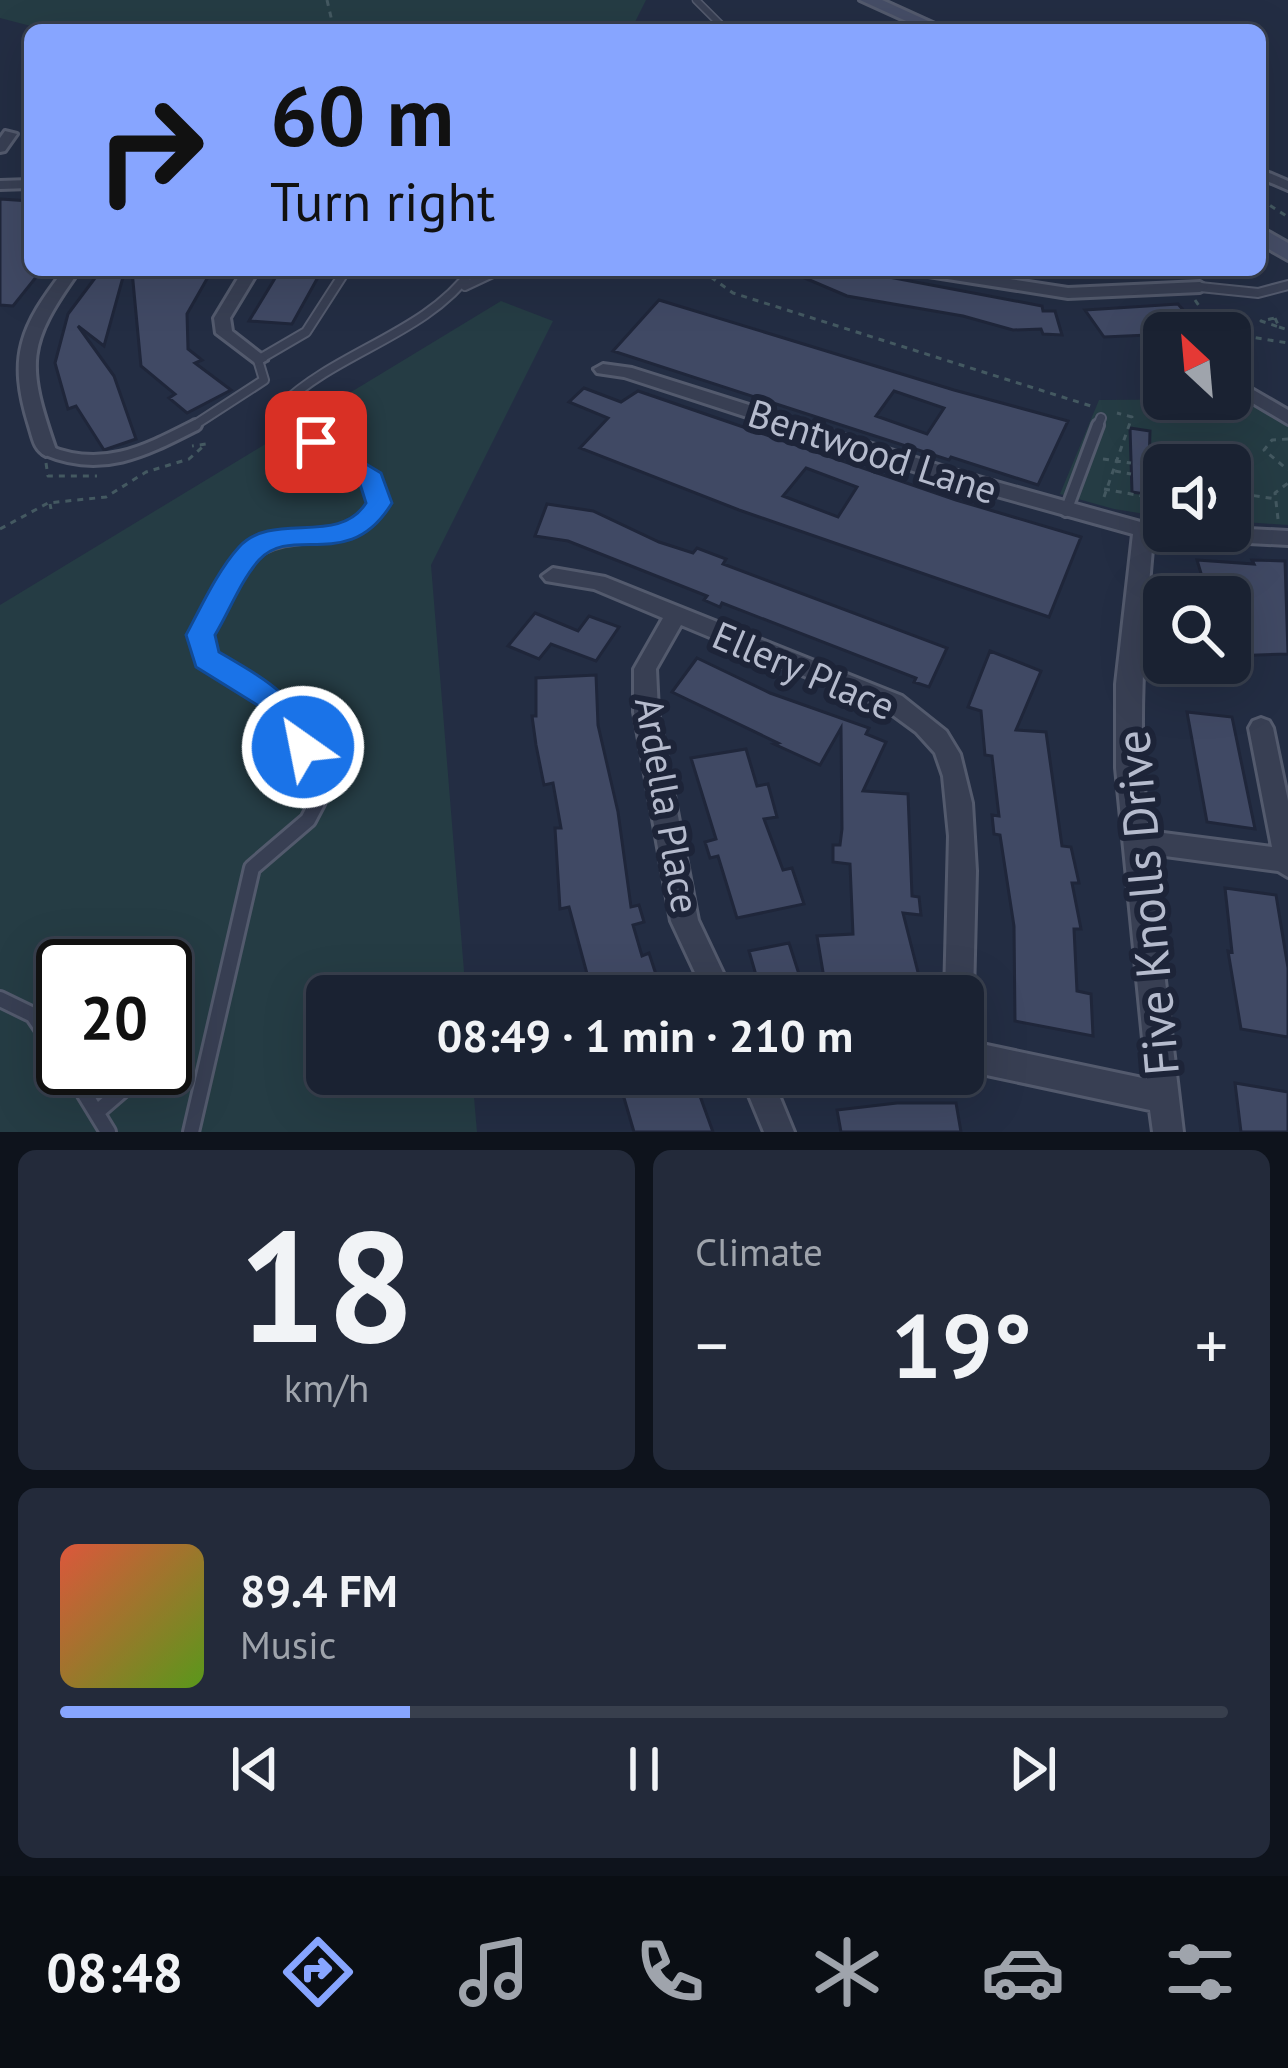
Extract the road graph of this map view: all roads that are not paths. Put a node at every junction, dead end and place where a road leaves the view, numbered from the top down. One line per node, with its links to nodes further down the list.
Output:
1 (696, 0): 3 (lane)
2 (868, 0): 4 (main road)
3 (720, 24)
4 (914, 24)
5 (67, 276): 19 (street)
6 (246, 276): 14 (street)
7 (342, 276): 14 (lane)
8 (468, 276): 12 (lane)
9 (486, 276): 12 (lane)
10 (988, 276): 13 (street)
11 (1288, 285): 13 (lane)
12 (461, 287): 41 (lane)
13 (1200, 287)
14 (258, 360): 19 (lane)
15 (603, 369): 20 (street, Bentwood Lane)
16 (1251, 395): 18 (street)
17 (1103, 414): 20 (lane)
18 (1288, 418)
19 (46, 450)
20 (1066, 511): 21 (street, Bentwood Lane)
21 (1143, 530)
22 (1251, 536): 23 (street, Bentwood Lane)
23 (1285, 538)
24 (1143, 540): 28 (street, Five Knolls Drive)
25 (553, 576): 26 (street, Ellery Place)
26 (676, 615): 30 (street, Ardella Place); 31 (street, Ellery Place)
27 (1261, 728): 29 (street)
28 (1138, 842): 29 (street); 38 (street, Five Knolls Drive)
29 (1288, 863)
30 (710, 975)
31 (959, 975)
32 (0, 999): 33 (lane)
33 (36, 1019)
34 (984, 1060): 38 (street)
35 (86, 1095): 39 (lane)
36 (117, 1095): 39 (lane)
37 (772, 1095): 42 (street)
38 (1164, 1099): 43 (street, Five Knolls Drive)
39 (97, 1112): 40 (lane)
40 (108, 1132)
41 (190, 1132)
42 (779, 1132)
43 (1168, 1132)

